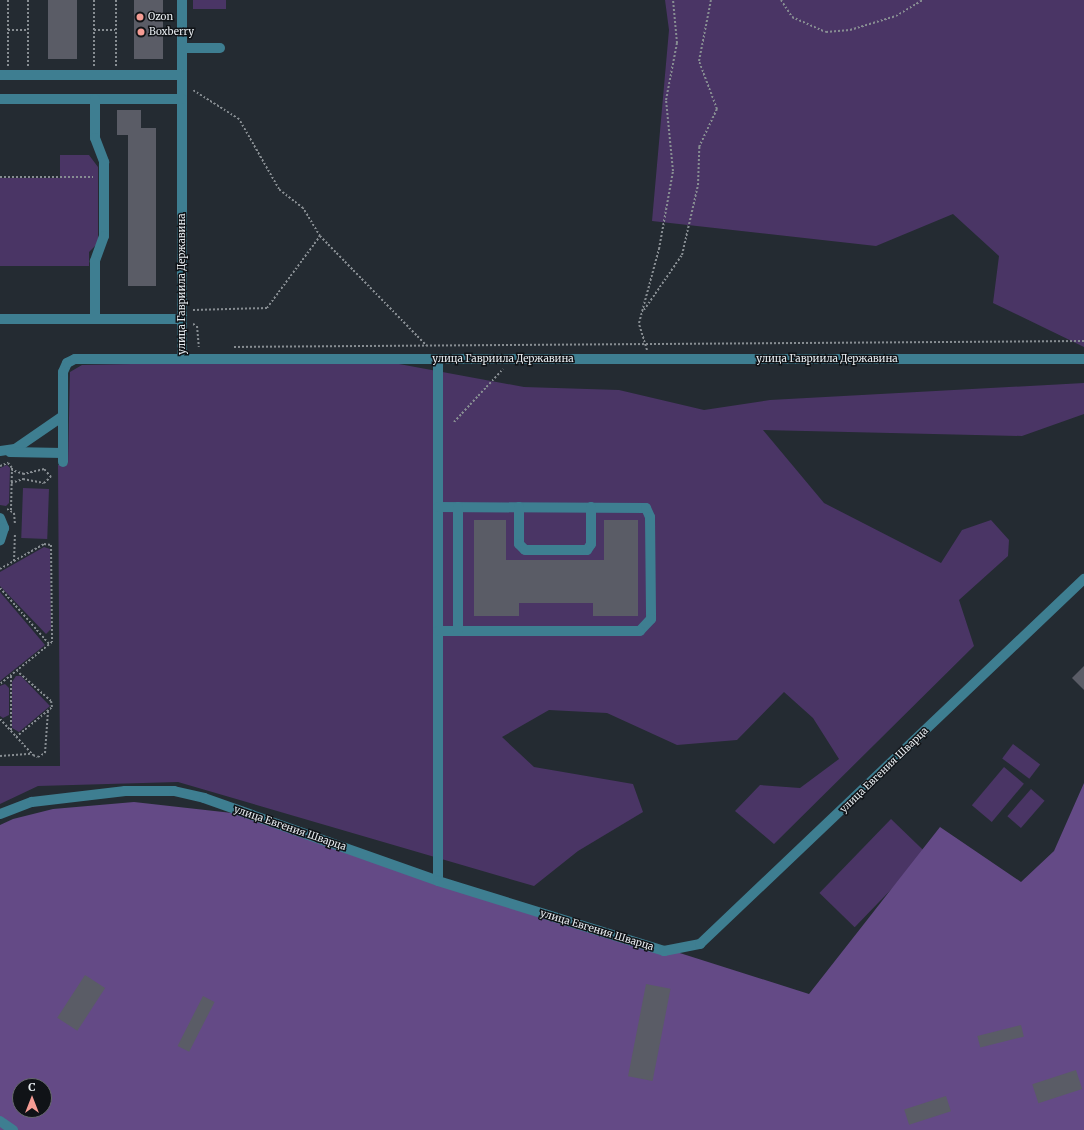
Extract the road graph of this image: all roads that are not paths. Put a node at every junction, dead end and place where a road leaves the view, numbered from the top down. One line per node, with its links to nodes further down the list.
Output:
1 (182, 0): 2 (street, улица Гавриила Державина)
2 (182, 48): 3 (street); 5 (street, улица Гавриила Державина)
3 (220, 48)
4 (4, 75): 5 (street)
5 (182, 79): 8 (street, улица Гавриила Державина)
6 (0, 99): 7 (street)
7 (95, 99): 8 (street); 11 (street)
8 (182, 99): 9 (street, улица Гавриила Державина)
9 (182, 318): 11 (street); 12 (street, улица Гавриила Державина)
10 (0, 319): 11 (street)
11 (95, 319)
12 (182, 359): 13 (street, улица Гавриила Державина); 15 (street)
13 (438, 359): 14 (street, улица Гавриила Державина); 17 (street)
14 (1084, 359)
15 (63, 416): 16 (street); 16 (street)
16 (4, 452)
17 (438, 507): 18 (street); 24 (street)
18 (458, 507): 19 (street); 25 (street)
19 (519, 507): 20 (street); 20 (street)
20 (591, 507): 25 (street)
21 (0, 518): 22 (street)
22 (0, 540)
23 (1084, 579): 27 (street, улица Евгения Шварца)
24 (438, 631): 25 (street); 27 (street)
25 (458, 631)
26 (0, 814): 27 (street, улица Евгения Шварца)
27 (438, 880)
28 (0, 1121): 29 (street)
29 (13, 1130)

